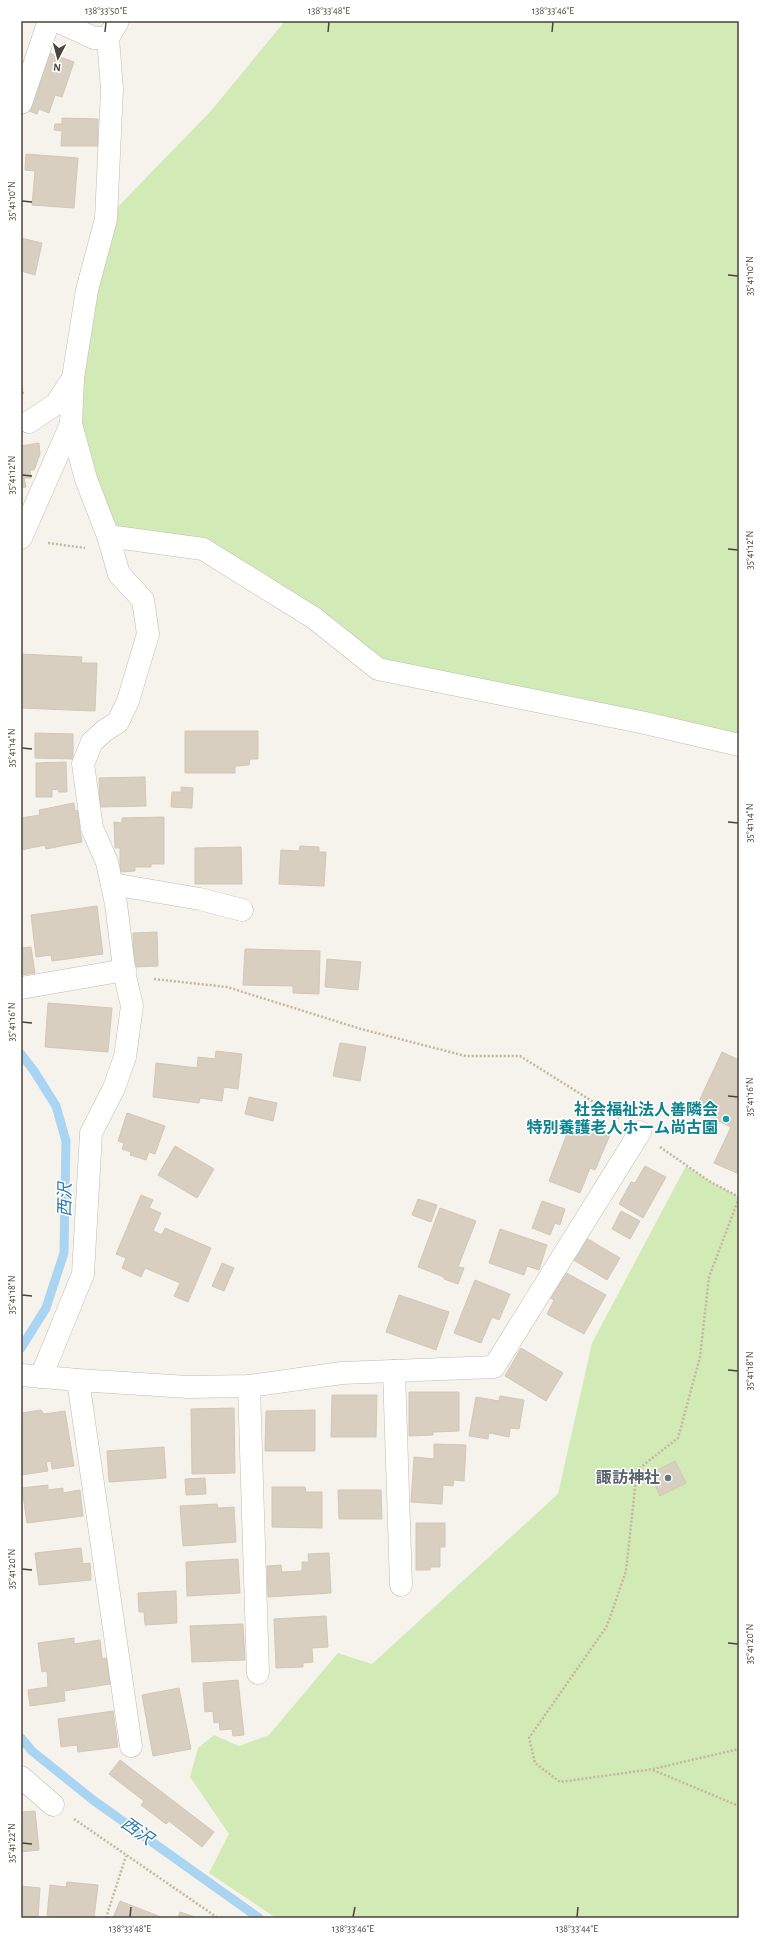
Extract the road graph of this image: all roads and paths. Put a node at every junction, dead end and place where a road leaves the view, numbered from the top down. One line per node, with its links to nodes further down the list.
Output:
1 (49, 21): 4 (lane)
2 (57, 21): 3 (lane)
3 (113, 30): 5 (lane)
4 (21, 103)
5 (73, 378): 6 (lane); 7 (lane)
6 (29, 422)
7 (71, 424): 8 (lane); 10 (lane)
8 (21, 538)
9 (47, 543): 10 (path)
10 (111, 544): 11 (lane); 12 (lane)
11 (739, 745)
12 (112, 884): 13 (lane); 14 (lane)
13 (242, 910)
14 (125, 973): 15 (lane); 16 (path); 19 (lane)
15 (21, 988)
16 (640, 1132): 17 (path); 18 (lane)
17 (739, 1197): 26 (path)
18 (394, 1371): 21 (lane); 22 (lane)
19 (29, 1376): 20 (lane)
20 (78, 1380): 21 (lane); 24 (lane)
21 (249, 1386): 23 (lane)
22 (401, 1585)
23 (258, 1673)
24 (131, 1746)
25 (739, 1749): 26 (path)
26 (653, 1769): 29 (path)
27 (21, 1777): 28 (lane)
28 (53, 1805): 30 (path)
29 (739, 1806)
30 (126, 1855): 31 (path); 32 (path)
31 (106, 1918)
32 (218, 1918)

